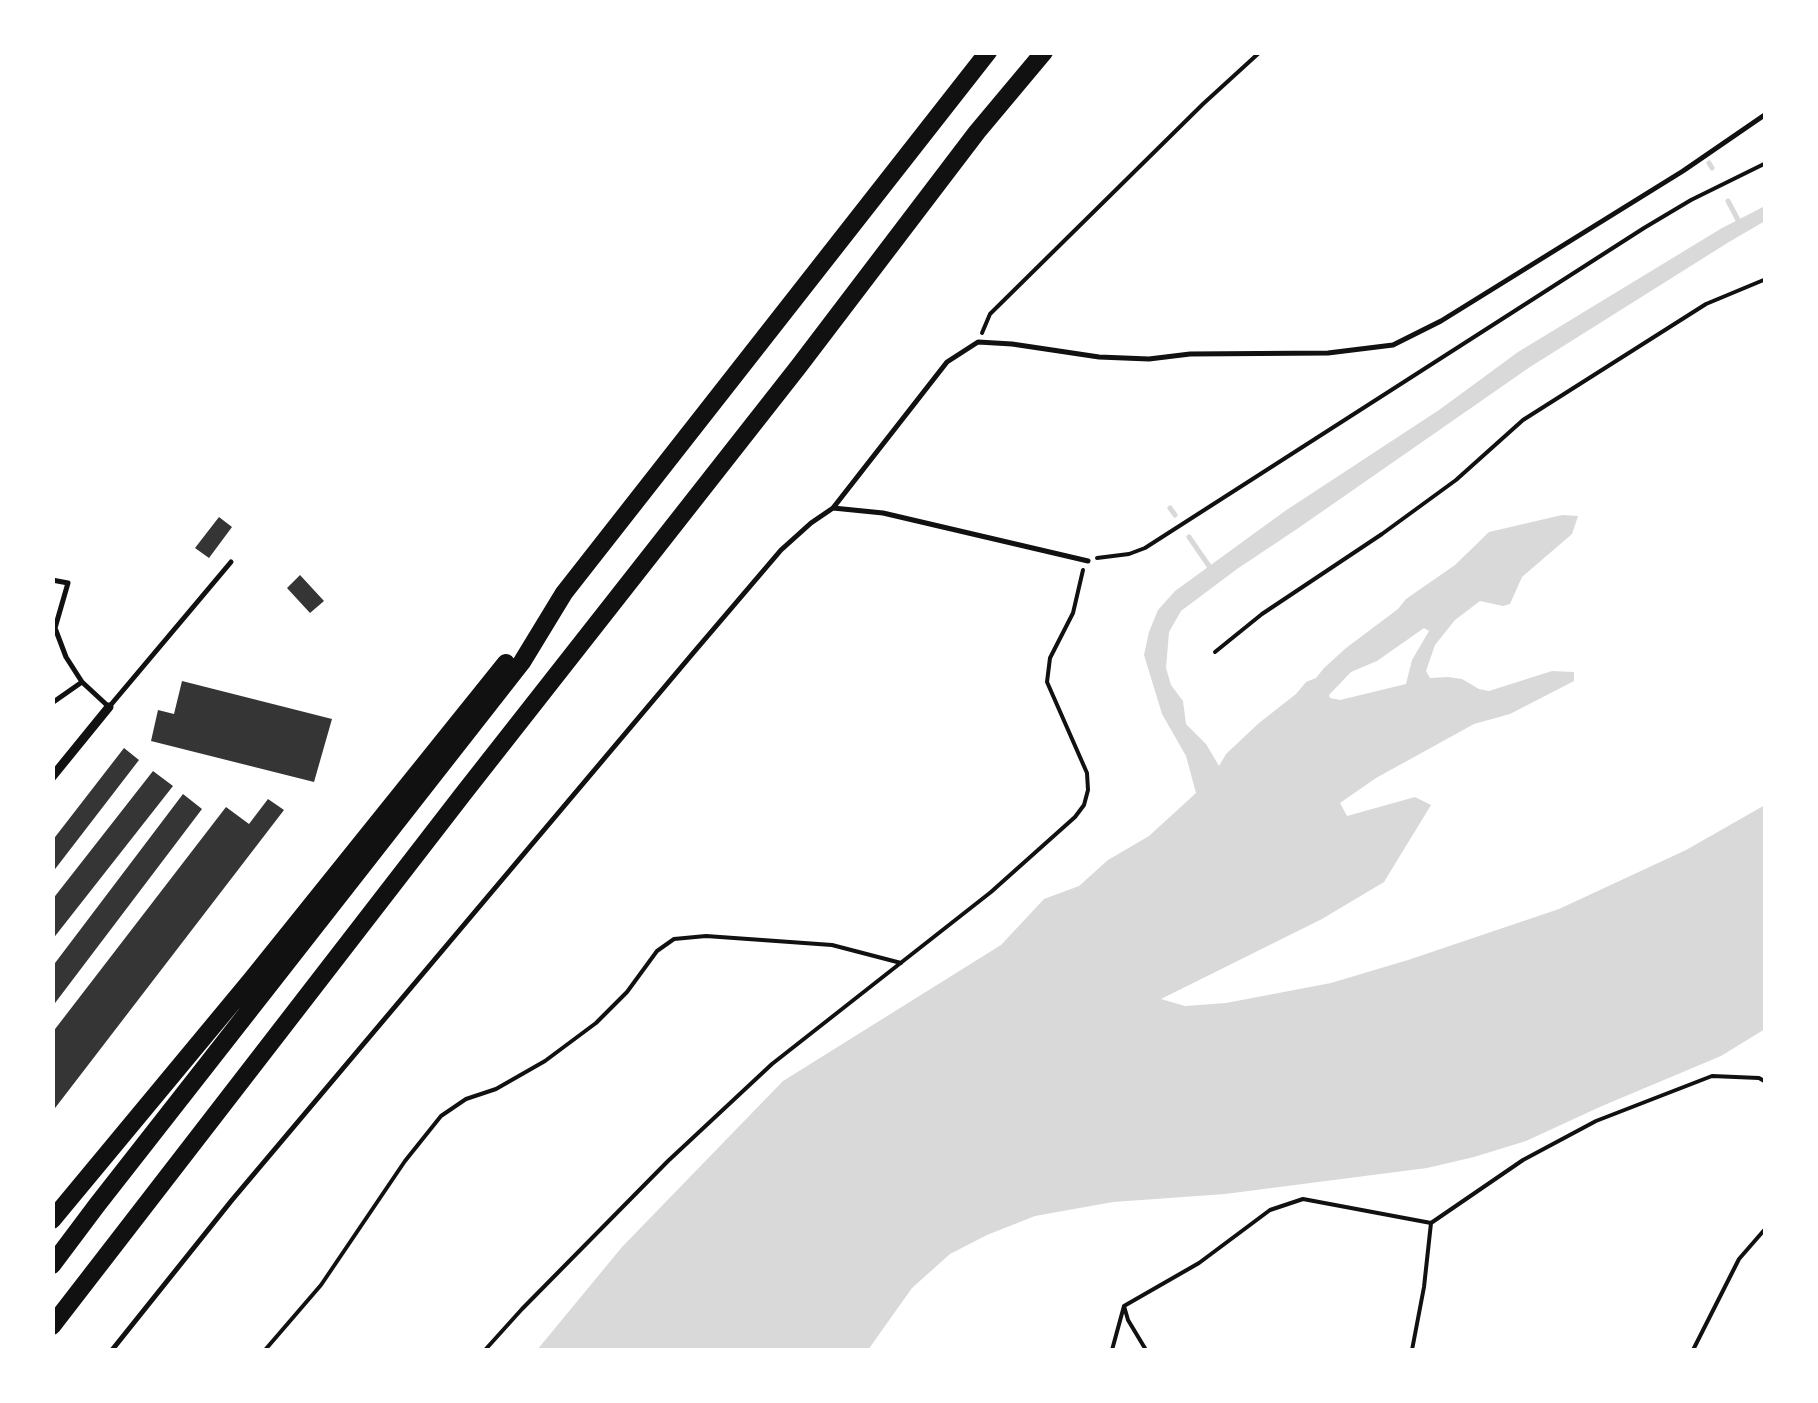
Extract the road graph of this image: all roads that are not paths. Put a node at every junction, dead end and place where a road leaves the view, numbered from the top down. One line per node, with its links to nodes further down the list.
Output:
1 (988, 52): 8 (highway)
2 (1044, 52): 16 (highway)
3 (1766, 114): 4 (lane)
4 (833, 508): 6 (lane); 17 (lane)
5 (231, 562): 12 (lane)
6 (1088, 562)
7 (52, 580): 9 (lane)
8 (564, 594): 14 (highway); 15 (highway)
9 (54, 628): 10 (lane)
10 (82, 682): 11 (lane); 12 (lane)
11 (52, 703)
12 (109, 706): 13 (street)
13 (52, 777)
14 (52, 1220)
15 (52, 1264)
16 (52, 1326)
17 (112, 1350)

